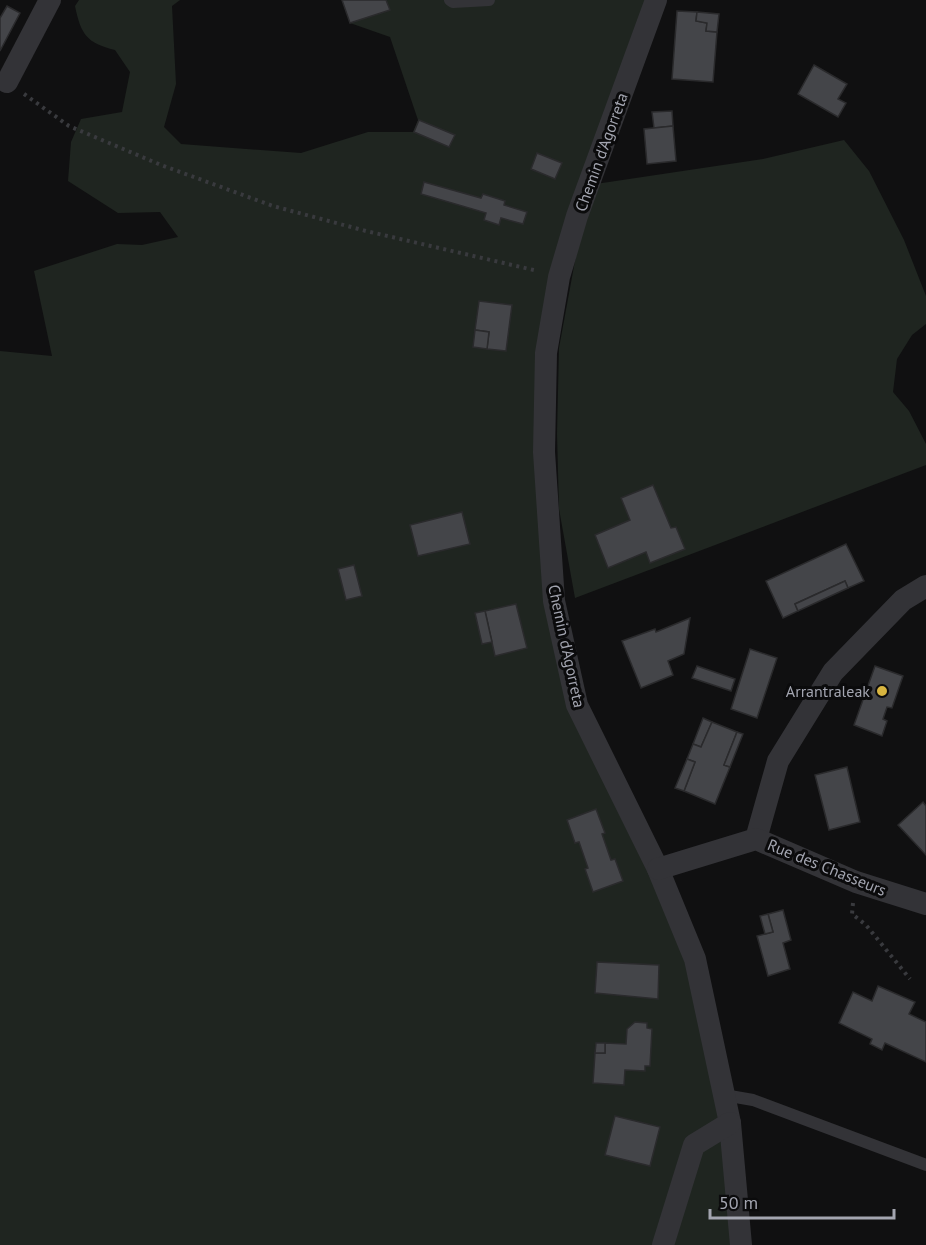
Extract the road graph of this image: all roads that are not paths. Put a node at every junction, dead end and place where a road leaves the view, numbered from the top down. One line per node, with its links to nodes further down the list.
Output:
1 (50, 0): 5 (street)
2 (450, 0): 3 (lane)
3 (489, 0)
4 (656, 0): 8 (street, Chemin d'Agorreta)
5 (7, 82)
6 (926, 586): 7 (street)
7 (756, 839): 8 (street, Rue des Chasseurs); 9 (street, Rue des Chasseurs)
8 (658, 869): 10 (street, Chemin d'Agorreta)
9 (926, 904)
10 (724, 1095): 11 (street, Chemin d'Agorreta); 12 (lane)
11 (730, 1123): 13 (street); 14 (street, Chemin d'Agorreta)
12 (926, 1165)
13 (663, 1245)
14 (741, 1245)

